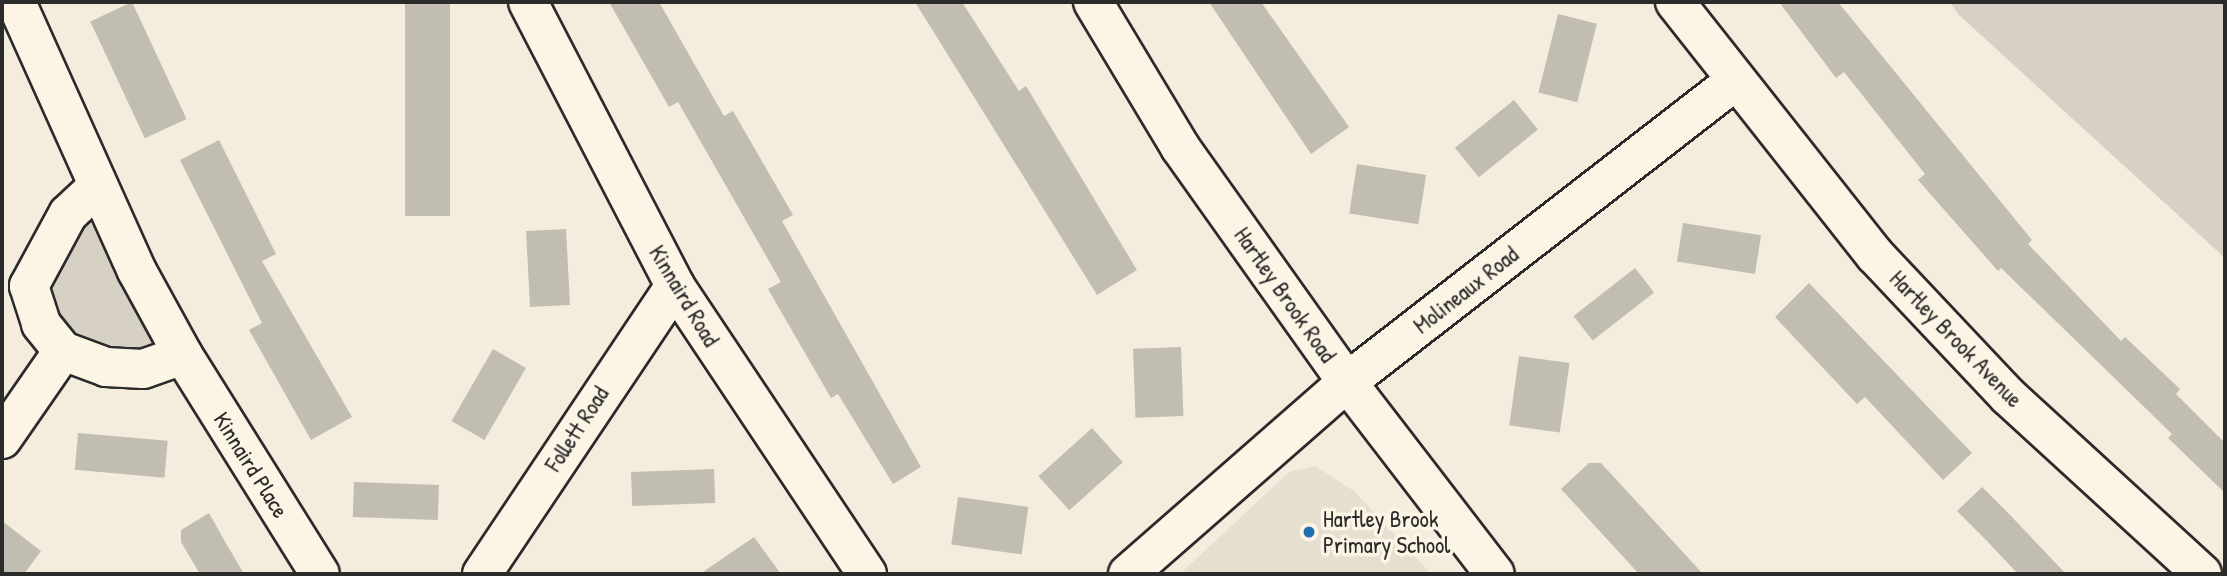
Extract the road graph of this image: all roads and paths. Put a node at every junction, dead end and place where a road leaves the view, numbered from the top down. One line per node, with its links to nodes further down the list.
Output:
1 (16, 2): 6 (street, Kinnaird Place)
2 (528, 2): 8 (street, Kinnaird Road)
3 (1093, 2): 11 (street, Hartley Brook Road)
4 (1675, 2): 5 (street)
5 (1737, 80): 11 (street, Molineaux Road); 18 (street, Hartley Brook Avenue)
6 (96, 188): 7 (street); 10 (street, Kinnaird Place)
7 (16, 286): 9 (street)
8 (675, 286): 14 (street, Follett Road); 15 (street, Kinnaird Road)
9 (64, 351): 10 (street); 12 (street)
10 (183, 355): 13 (street, Kinnaird Place)
11 (1347, 382): 16 (street, Molineaux Road); 17 (street, Hartley Brook Road)
12 (2, 439)
13 (320, 574)
14 (482, 574)
15 (866, 574)
16 (1128, 574)
17 (1495, 574)
18 (2202, 574)

